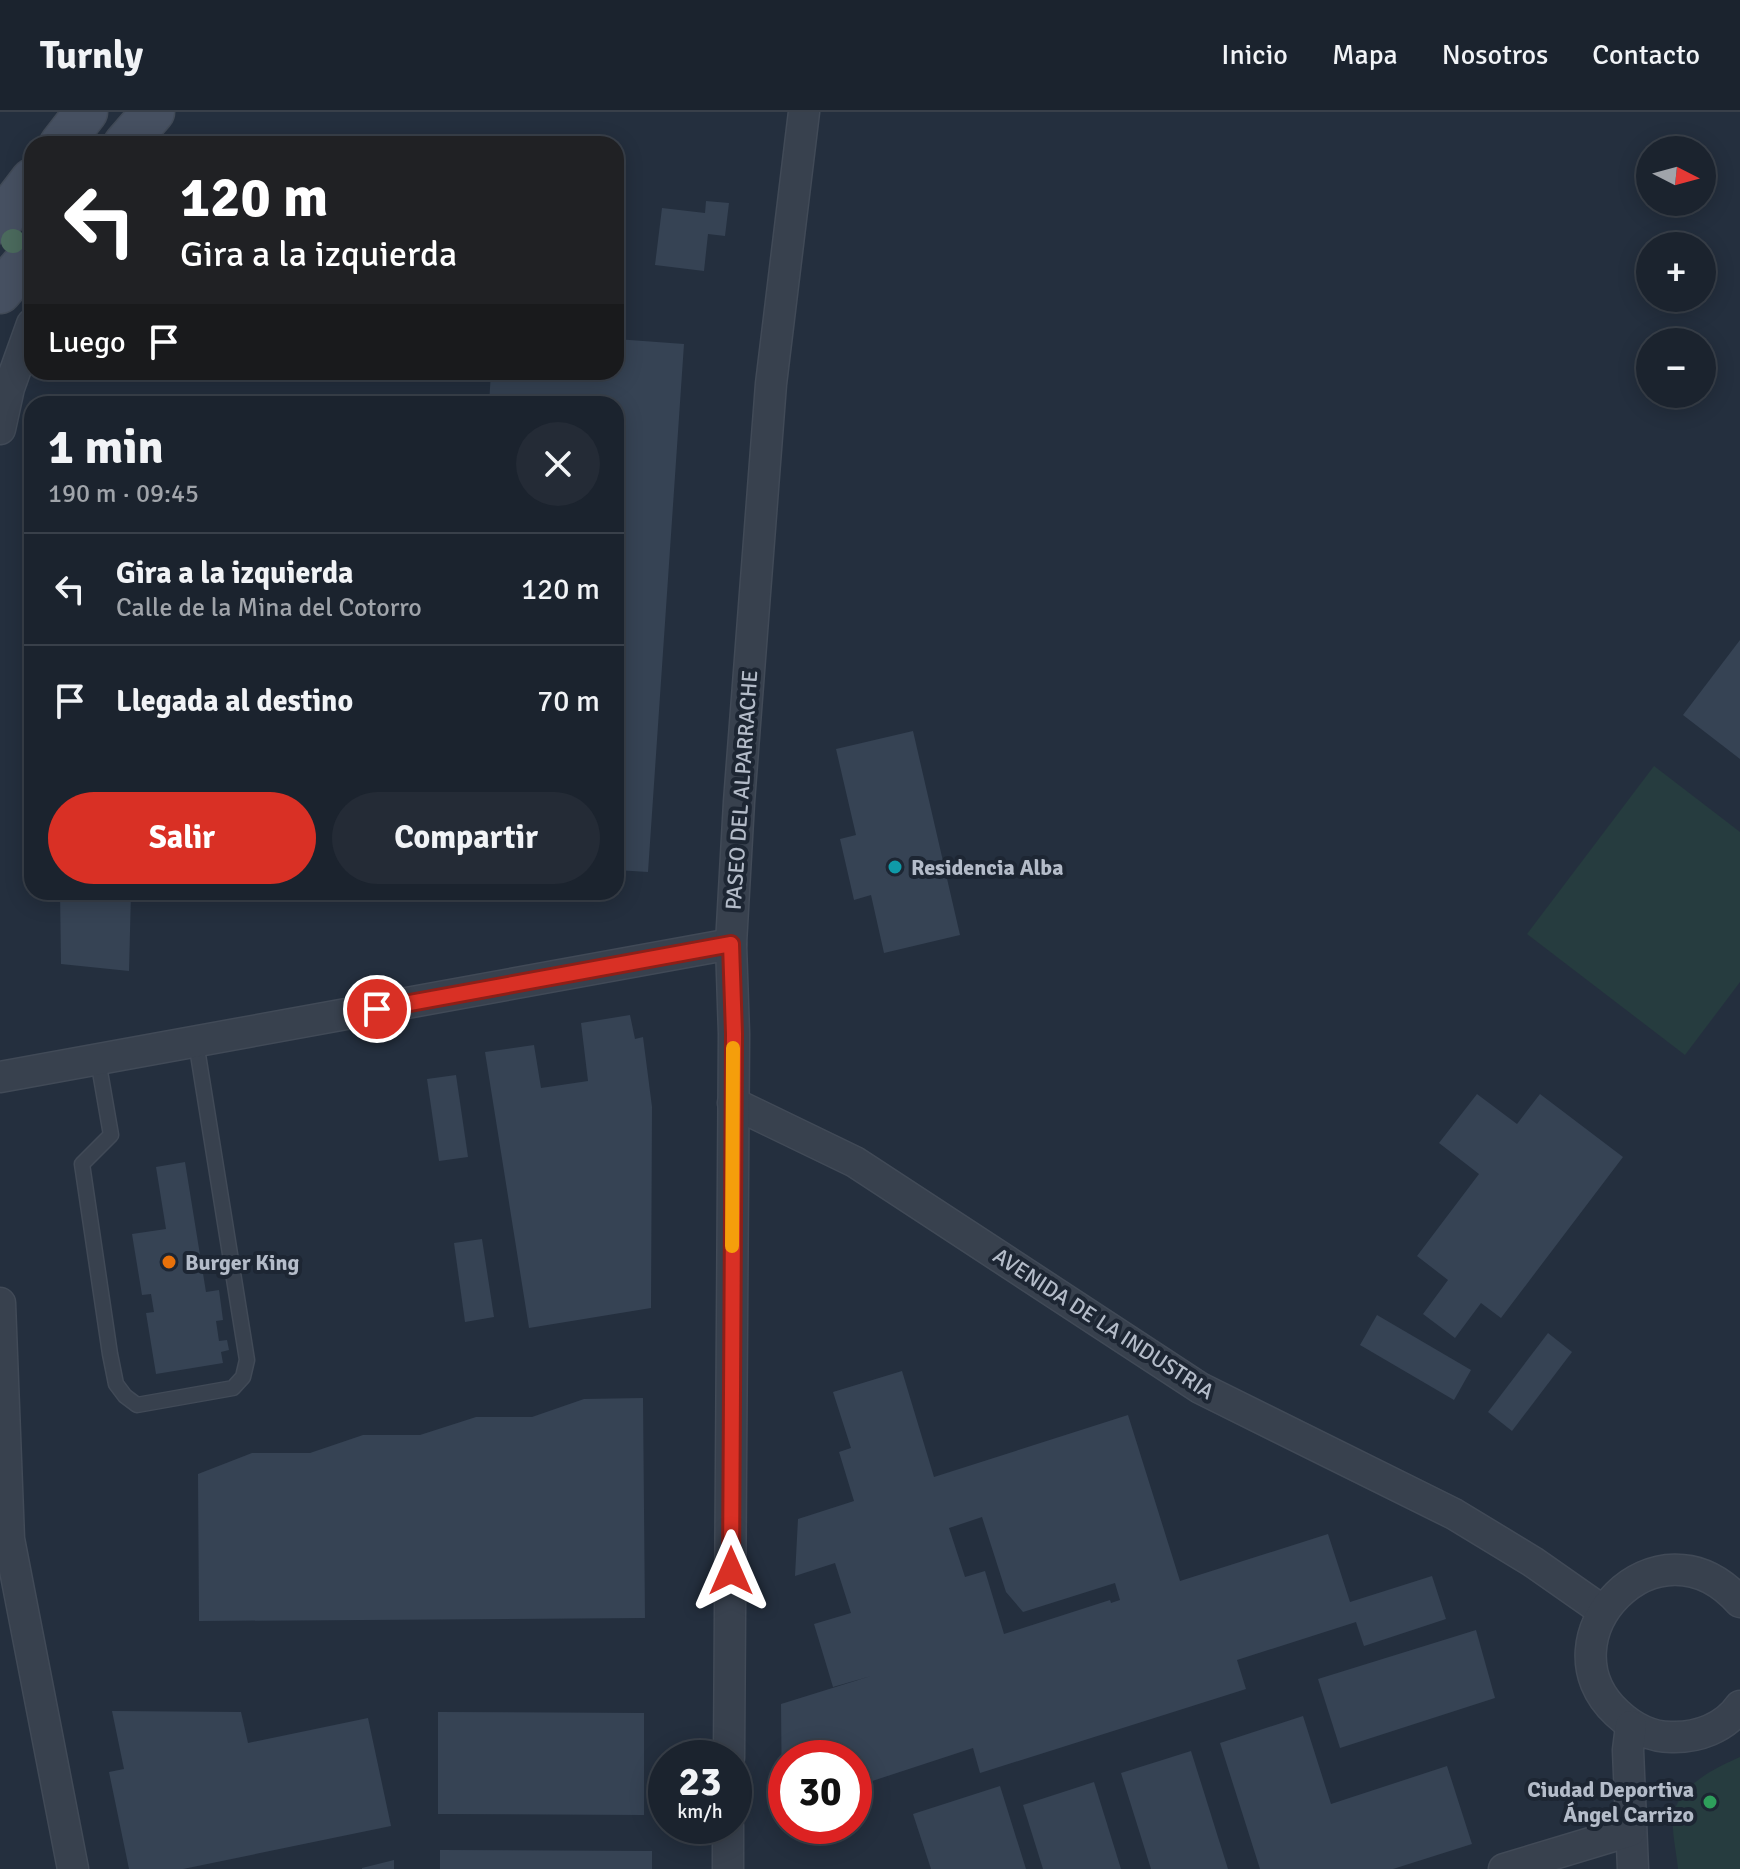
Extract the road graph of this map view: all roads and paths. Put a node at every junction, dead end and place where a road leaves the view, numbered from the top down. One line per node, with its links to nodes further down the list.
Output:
1 (86, 112): 4 (street)
2 (153, 112): 5 (street)
3 (804, 112): 14 (street, PASEO DEL ALPARRACHE)
4 (67, 136)
5 (132, 136)
6 (24, 188): 8 (street)
7 (24, 190): 9 (street)
8 (0, 211)
9 (0, 222)
10 (24, 264): 11 (street)
11 (0, 292)
12 (24, 346): 13 (street)
13 (0, 429)
14 (731, 944): 15 (street); 18 (street, PASEO DEL ALPARRACHE)
15 (196, 1042): 16 (street); 16 (lane)
16 (98, 1060): 17 (street)
17 (0, 1077)
18 (733, 1103): 21 (street, AVENIDA DE LA INDUSTRIA); 24 (street, PASEO DEL ALPARRACHE)
19 (0, 1303): 27 (street)
20 (1740, 1602): 21 (street)
21 (1603, 1611): 23 (street)
22 (1740, 1706): 23 (street)
23 (1631, 1726): 25 (street)
24 (729, 1740)
25 (1630, 1831): 29 (street); 30 (street)
26 (728, 1844): 28 (street)
27 (73, 1869)
28 (728, 1869)
29 (1504, 1869)
30 (1633, 1869)

